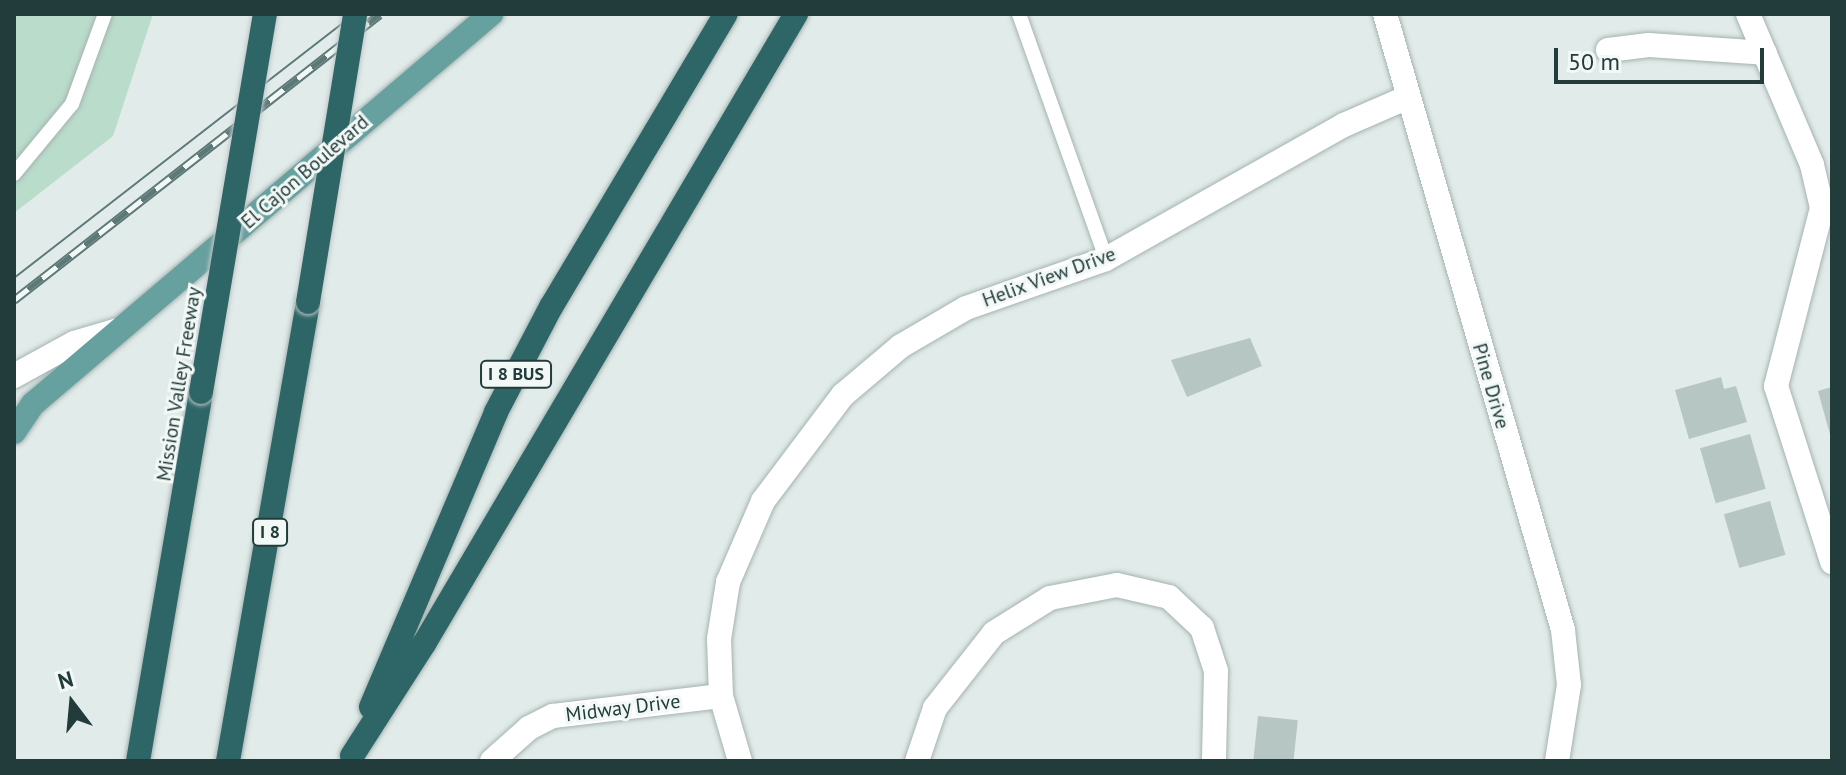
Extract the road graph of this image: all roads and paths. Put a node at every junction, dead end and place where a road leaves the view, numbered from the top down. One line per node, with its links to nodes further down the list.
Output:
1 (105, 14): 13 (lane)
2 (265, 14): 21 (highway, Mission Valley Freeway, bridge)
3 (355, 14): 22 (highway, I 8, bridge)
4 (491, 14): 15 (main road, El Cajon Boulevard)
5 (726, 14): 20 (highway, I 8 BUS)
6 (796, 14): 20 (highway)
7 (1019, 14): 14 (lane)
8 (1385, 14): 12 (street, Pine Drive)
9 (1748, 14): 11 (street)
10 (1608, 50): 11 (street)
11 (1765, 53): 18 (street)
12 (1408, 97): 14 (street, Helix View Drive); 27 (street, Pine Drive)
13 (14, 174)
14 (1106, 259): 19 (street, Helix View Drive)
15 (118, 330): 16 (street, El Cajon Boulevard); 17 (main road, El Cajon Boulevard)
16 (14, 376)
17 (14, 432)
18 (1832, 562)
19 (721, 696): 23 (street, Midway Drive); 24 (street, Helix View Drive)
20 (351, 759)
21 (138, 761)
22 (228, 761)
23 (492, 761)
24 (740, 761)
25 (917, 761): 26 (street)
26 (1214, 761)
27 (1557, 761)

